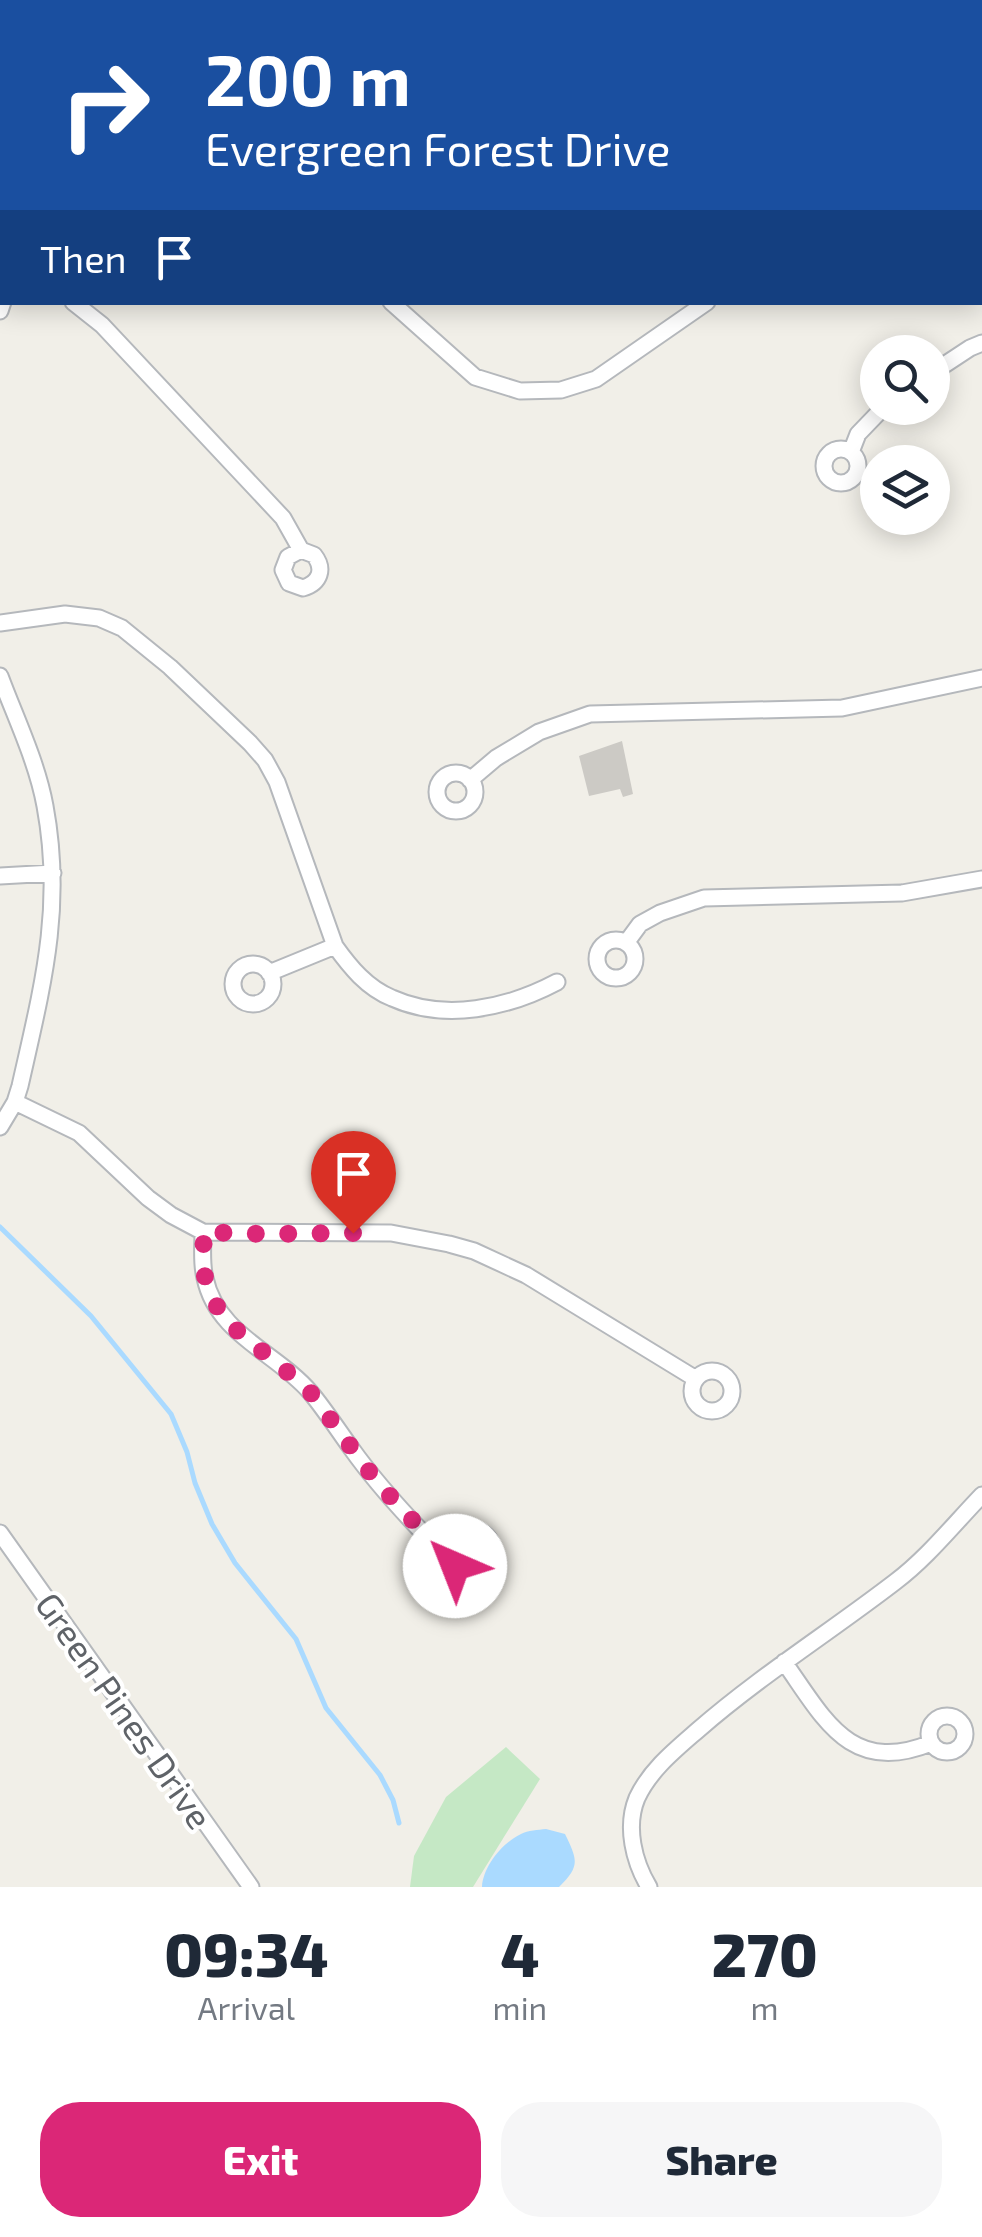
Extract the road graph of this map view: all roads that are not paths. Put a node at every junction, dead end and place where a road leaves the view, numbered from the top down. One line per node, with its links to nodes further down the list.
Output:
1 (77, 305): 8 (street)
2 (394, 305): 3 (street)
3 (703, 305)
4 (982, 343): 5 (street)
5 (950, 361)
6 (867, 425): 7 (street)
7 (851, 452)
8 (301, 550)
9 (0, 623): 17 (street)
10 (0, 676): 13 (street)
11 (982, 678): 12 (street)
12 (470, 780)
13 (53, 873): 14 (street); 20 (street)
14 (0, 876)
15 (982, 878): 16 (street)
16 (626, 943)
17 (336, 946): 18 (street); 19 (street)
18 (269, 973)
19 (557, 982)
20 (15, 1102): 21 (street); 22 (street)
21 (0, 1127)
22 (203, 1232): 23 (street); 26 (street)
23 (696, 1379)
24 (982, 1495): 27 (street)
25 (0, 1533): 29 (street, Green Pines Drive)
26 (436, 1546)
27 (784, 1662): 28 (street); 30 (street)
28 (931, 1743)
29 (251, 1887)
30 (648, 1887)

